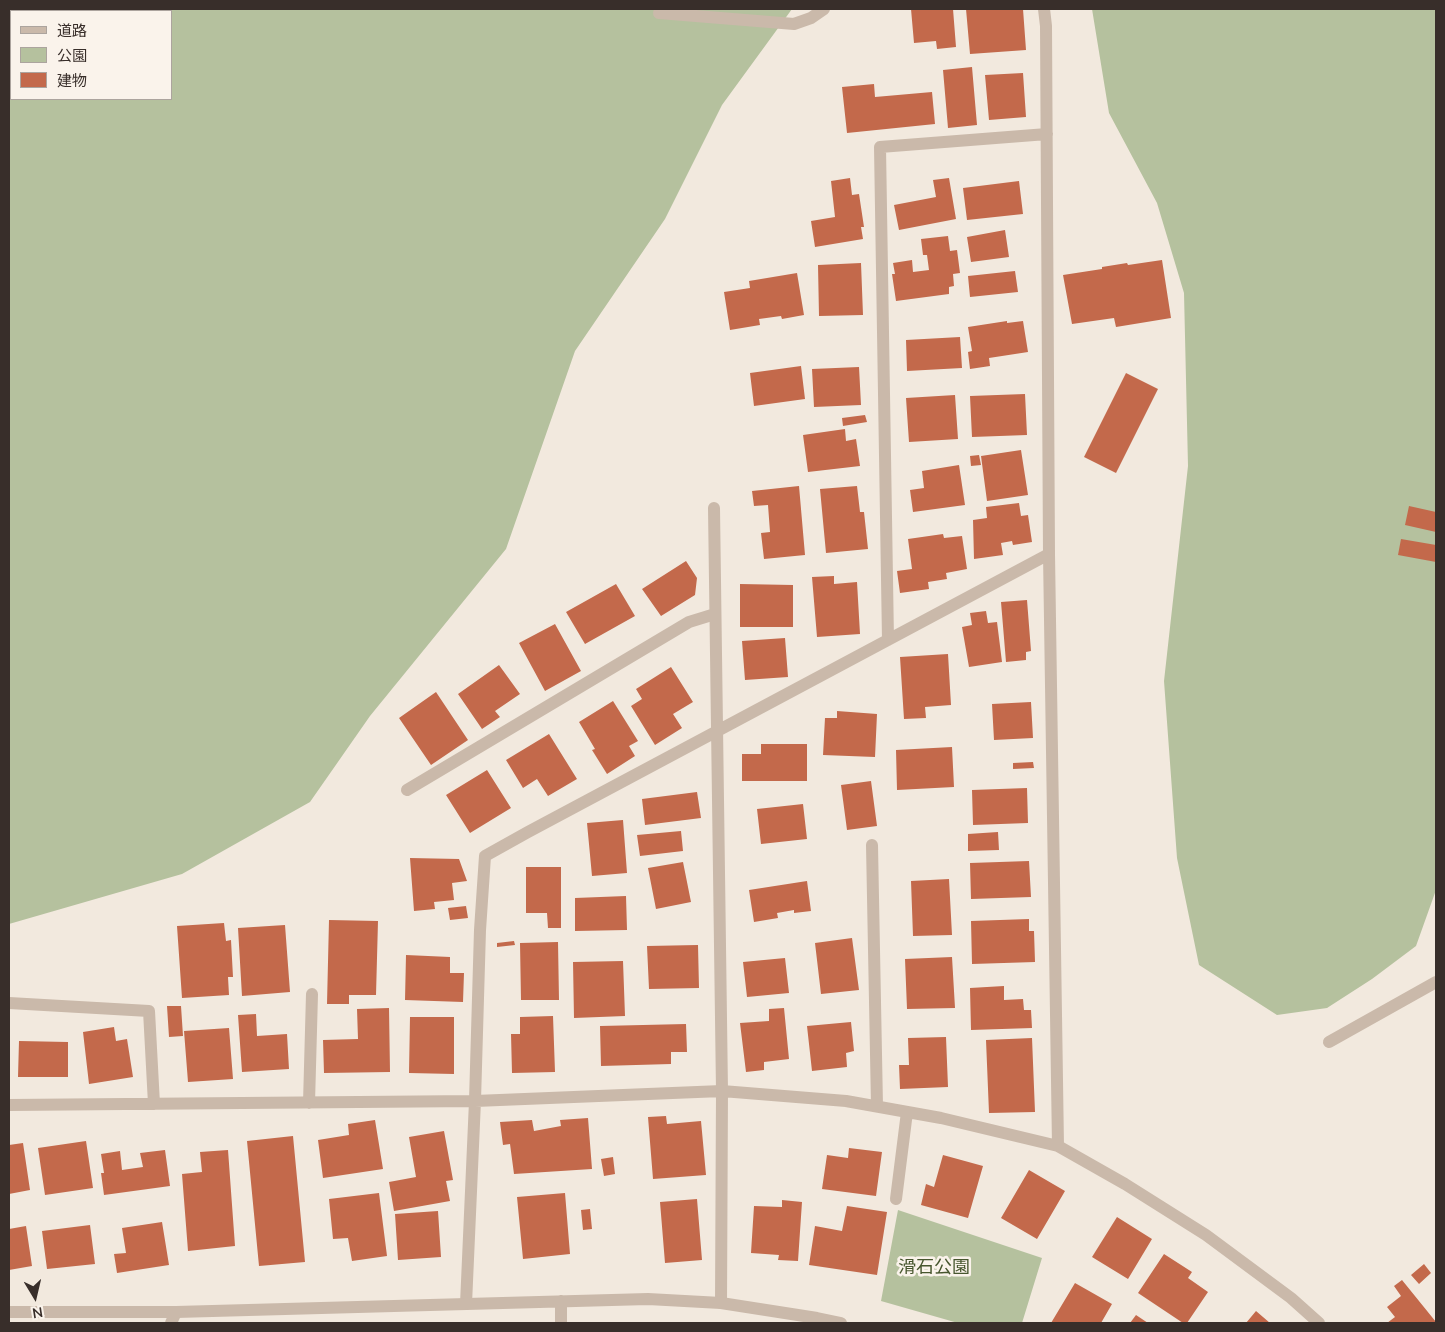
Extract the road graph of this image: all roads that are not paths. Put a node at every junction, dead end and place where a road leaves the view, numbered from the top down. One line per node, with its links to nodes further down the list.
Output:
1 (824, 9): 3 (street)
2 (1044, 9): 4 (street)
3 (659, 13)
4 (1047, 134): 6 (street); 8 (street)
5 (714, 508): 7 (street)
6 (1049, 554): 8 (street); 23 (street)
7 (715, 614): 9 (street); 10 (street)
8 (888, 640): 9 (street)
9 (716, 731): 16 (street); 17 (street)
10 (406, 790)
11 (872, 845): 21 (street)
12 (1436, 982): 15 (street)
13 (312, 994): 18 (street)
14 (9, 1003): 20 (street)
15 (1329, 1042)
16 (722, 1091): 17 (street); 21 (street); 26 (street)
17 (475, 1100): 18 (street); 27 (street)
18 (309, 1102): 20 (street)
19 (9, 1104): 20 (street)
20 (154, 1104)
21 (877, 1106): 22 (street)
22 (907, 1112): 23 (street); 24 (street)
23 (1058, 1146): 33 (street)
24 (896, 1199)
25 (561, 1301): 26 (street); 27 (street); 31 (street)
26 (721, 1303): 30 (street)
27 (466, 1304): 29 (street)
28 (9, 1312): 29 (street)
29 (174, 1318)
30 (816, 1320): 32 (street)
31 (561, 1323)
32 (841, 1323)
33 (1319, 1323)

